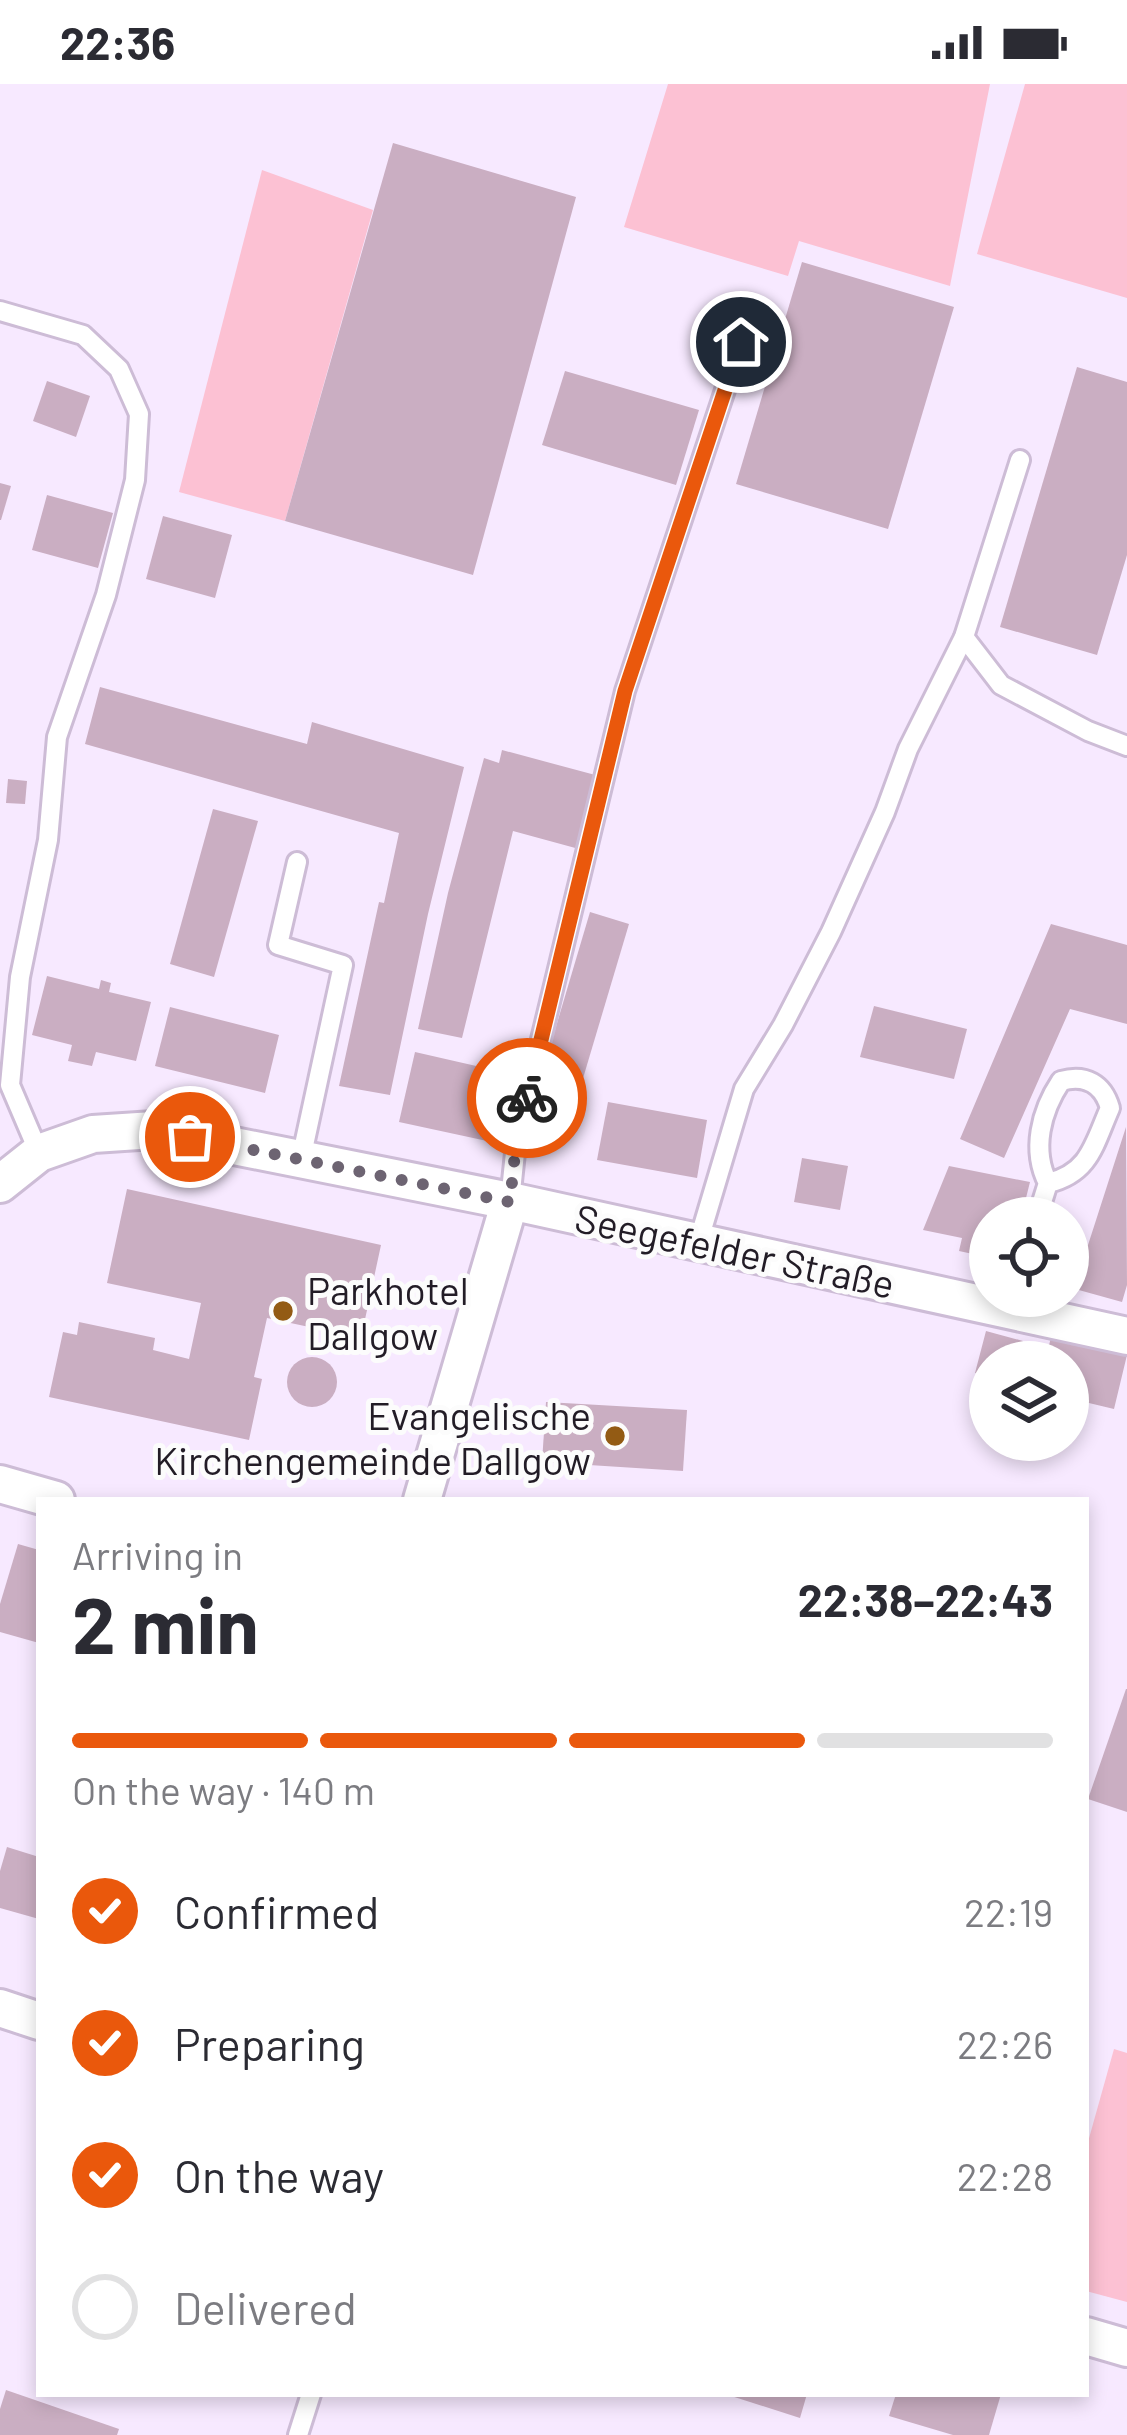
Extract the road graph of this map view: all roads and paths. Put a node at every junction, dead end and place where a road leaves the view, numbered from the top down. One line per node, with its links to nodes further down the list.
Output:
1 (0, 311): 7 (lane)
2 (741, 342): 12 (lane)
3 (1020, 460): 4 (lane)
4 (964, 637): 5 (lane); 13 (lane)
5 (1127, 746)
6 (297, 862): 8 (lane)
7 (39, 1153): 8 (street, Seegefelder Straße); 10 (street, Seegefelder Straße)
8 (301, 1160): 12 (street, Seegefelder Straße)
9 (1048, 1183): 9 (lane); 11 (lane)
10 (0, 1184)
11 (1044, 1197)
12 (510, 1202): 13 (street, Seegefelder Straße); 19 (street)
13 (698, 1243): 14 (street, Seegefelder Straße)
14 (969, 1295)
15 (1060, 1317): 16 (street, Seegefelder Straße)
16 (1127, 1336)
17 (0, 1484): 18 (street)
18 (46, 1497)
19 (423, 1497)
20 (0, 2008): 21 (street)
21 (36, 2019)
22 (1089, 2337): 23 (street)
23 (1127, 2348)
24 (310, 2397): 25 (lane)
25 (298, 2435)

